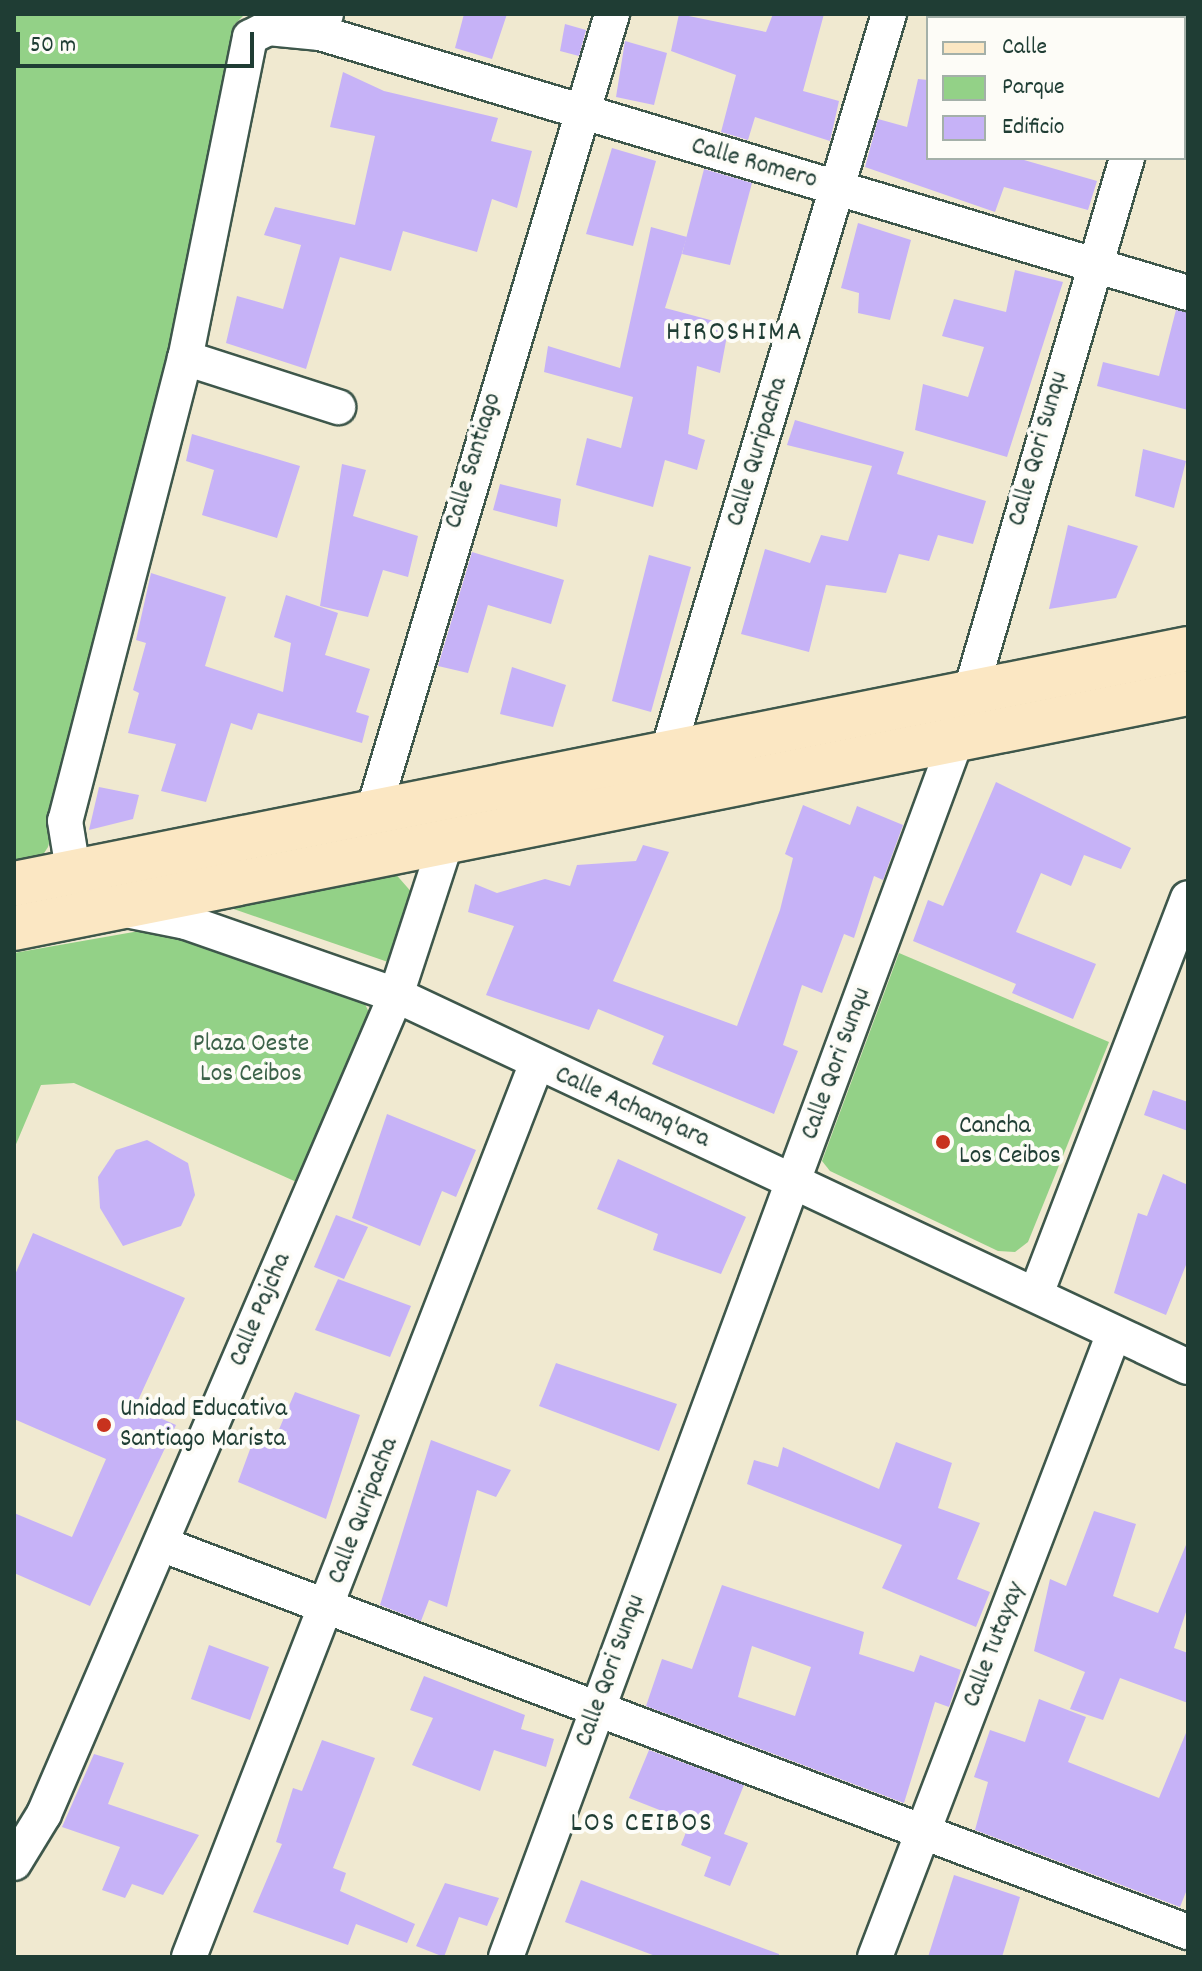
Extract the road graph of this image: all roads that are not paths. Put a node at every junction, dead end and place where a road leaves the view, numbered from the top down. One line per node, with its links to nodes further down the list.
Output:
1 (612, 14): 4 (street, Calle Santiago)
2 (889, 14): 6 (street, Calle Quripacha)
3 (323, 23): 4 (street, Calle Romero); 9 (street, Calle Romero)
4 (580, 114): 6 (street, Calle Romero); 16 (street, Calle Santiago)
5 (1126, 160): 7 (street, Calle Qori Sunqu)
6 (837, 187): 7 (street, Calle Romero); 15 (street, Calle Quripacha)
7 (1093, 267): 8 (street, Calle Romero); 12 (street, Calle Qori Sunqu)
8 (1188, 293)
9 (185, 358): 10 (street); 18 (street)
10 (338, 407)
11 (1188, 649): 12 (main road)
12 (969, 689): 14 (street, Calle Qori Sunqu); 15 (main road)
13 (1188, 693): 14 (main road)
14 (957, 738): 17 (main road); 25 (street, Calle Qori Sunqu)
15 (668, 751): 16 (main road)
16 (374, 809): 18 (main road)
17 (448, 836): 21 (main road); 23 (street, Calle Pajcha)
18 (73, 870): 19 (main road); 21 (street)
19 (14, 884)
20 (1188, 898): 26 (street)
21 (106, 906): 22 (main road); 23 (street, Calle Achanq'ara)
22 (14, 928)
23 (396, 995): 24 (street, Calle Achanq'ara); 29 (street, Calle Pajcha)
24 (536, 1065): 25 (street, Calle Achanq'ara); 30 (street, Calle Quripacha)
25 (794, 1181): 26 (street, Calle Achanq'ara); 31 (street, Calle Qori Sunqu)
26 (1036, 1294): 27 (street, Calle Achanq'ara)
27 (1114, 1333): 28 (street, Calle Achanq'ara); 32 (street, Calle Tutayay)
28 (1188, 1367)
29 (161, 1544): 30 (street); 33 (street, Calle Pajcha)
30 (326, 1610): 31 (street); 35 (street, Calle Quripacha)
31 (597, 1706): 32 (street); 36 (street, Calle Qori Sunqu)
32 (923, 1834): 34 (street); 37 (street, Calle Tutayay)
33 (14, 1863)
34 (1188, 1932)
35 (189, 1957)
36 (506, 1957)
37 (875, 1957)

